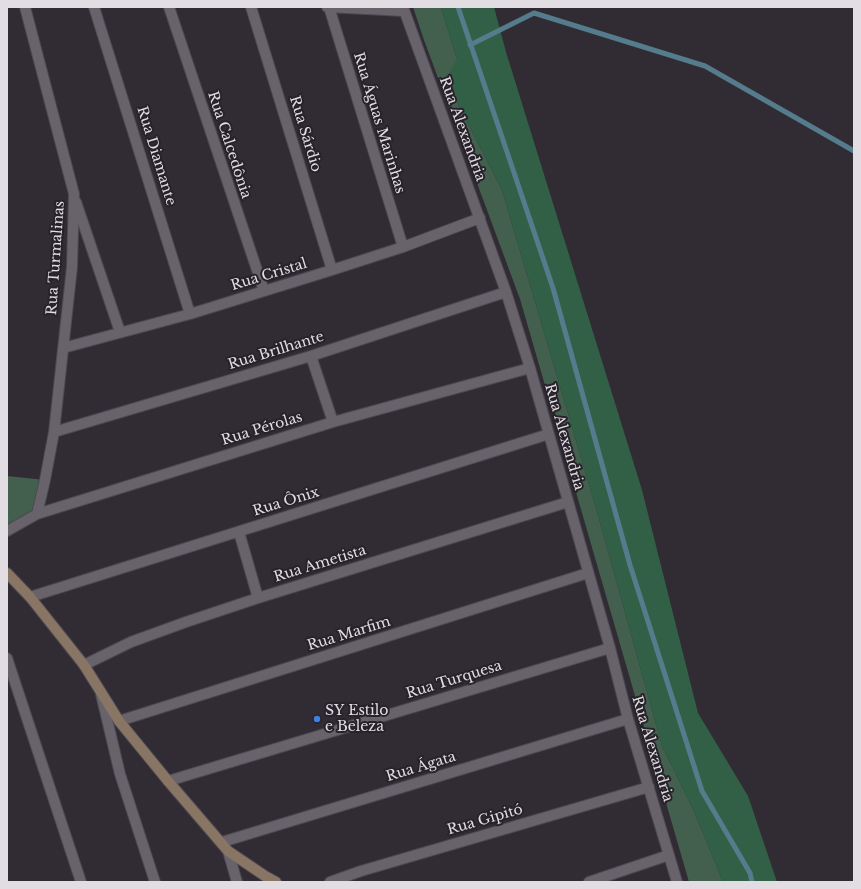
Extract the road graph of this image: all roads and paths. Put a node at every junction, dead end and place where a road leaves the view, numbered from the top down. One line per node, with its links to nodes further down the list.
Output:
1 (25, 7): 7 (street, Rua Turmalinas)
2 (94, 7): 13 (street, Rua Diamante)
3 (169, 7): 11 (street, Rua Calcedônia)
4 (251, 7): 10 (street, Rua Sárdio)
5 (328, 7): 6 (street); 9 (street, Rua Águas Marinhas)
6 (404, 9): 8 (street, Rua Alexandria)
7 (74, 194): 14 (street); 15 (street, Rua Turmalinas)
8 (480, 218): 9 (street, Rua Cristal); 12 (street, Rua Alexandria)
9 (403, 247): 10 (street, Rua Cristal)
10 (332, 270): 11 (street, Rua Cristal)
11 (264, 291): 13 (street, Rua Cristal)
12 (506, 292): 16 (street, Rua Brilhante); 17 (street, Rua Alexandria)
13 (190, 314): 14 (street, Rua Cristal)
14 (120, 332): 15 (street, Rua Cristal)
15 (63, 348): 19 (street, Rua Turmalinas)
16 (311, 356): 18 (street); 19 (street, Rua Brilhante)
17 (530, 368): 18 (street, Rua Pérolas); 20 (street, Rua Alexandria)
18 (333, 422): 22 (street, Rua Pérolas)
19 (54, 432): 22 (street, Rua Turmalinas)
20 (550, 434): 21 (street, Rua Alexandria); 24 (street, Rua Ônix)
21 (568, 502): 26 (street, Rua Alexandria); 28 (street, Rua Ametista)
22 (37, 514): 23 (street, Rua Pérolas)
23 (7, 531)
24 (239, 532): 27 (street, Rua Ônix); 28 (street)
25 (7, 573): 27 (main road)
26 (588, 573): 29 (street, Rua Alexandria); 34 (street, Rua Marfim)
27 (30, 597): 31 (main road)
28 (258, 598): 31 (street, Rua Ametista)
29 (610, 648): 33 (street, Rua Alexandria); 35 (street, Rua Turquesa)
30 (7, 658): 40 (street)
31 (84, 665): 32 (main road)
32 (101, 692): 34 (main road); 41 (street)
33 (628, 719): 36 (street, Rua Alexandria); 37 (street, Rua Ágata)
34 (119, 721): 35 (main road)
35 (168, 781): 37 (main road)
36 (649, 787): 39 (street, Rua Alexandria); 44 (street, Rua Gipitó)
37 (222, 842): 38 (main road)
38 (228, 851): 42 (street); 43 (main road)
39 (669, 855): 45 (street); 46 (street, Rua Alexandria)
40 (81, 882)
41 (155, 882)
42 (237, 882)
43 (276, 882)
44 (330, 882)
45 (589, 882)
46 (678, 882)

